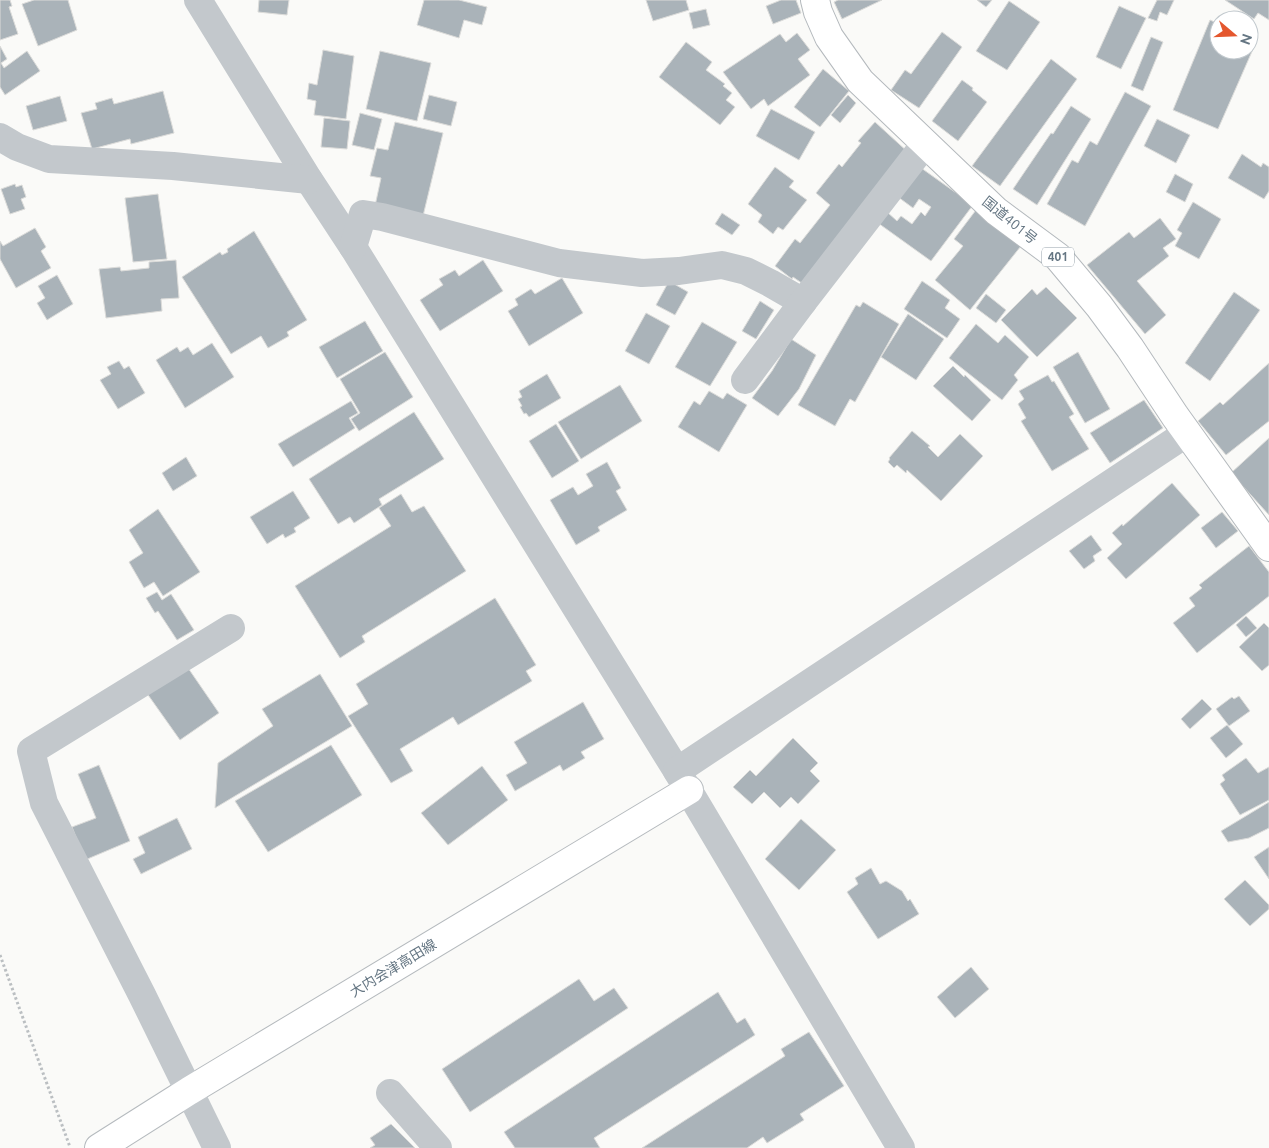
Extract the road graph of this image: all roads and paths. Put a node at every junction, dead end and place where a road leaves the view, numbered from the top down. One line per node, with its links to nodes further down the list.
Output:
1 (198, 0): 5 (street)
2 (815, 0): 4 (main road, 国道401号 / 401)
3 (0, 137): 5 (street)
4 (925, 144): 7 (street); 9 (main road, 国道401号 / 401)
5 (309, 180): 6 (street)
6 (353, 247): 7 (street); 12 (street)
7 (803, 302): 8 (street)
8 (746, 380)
9 (1188, 433): 10 (main road, 国道401号 / 401); 12 (street)
10 (1269, 547)
11 (230, 628): 15 (street)
12 (683, 780): 15 (main road, 大内会津高田線); 20 (street)
13 (0, 955): 16 (path)
14 (390, 1093): 19 (street)
15 (181, 1096): 17 (main road, 大内会津高田線); 18 (street)
16 (71, 1148)
17 (99, 1148)
18 (217, 1148)
19 (438, 1148)
20 (901, 1148)

